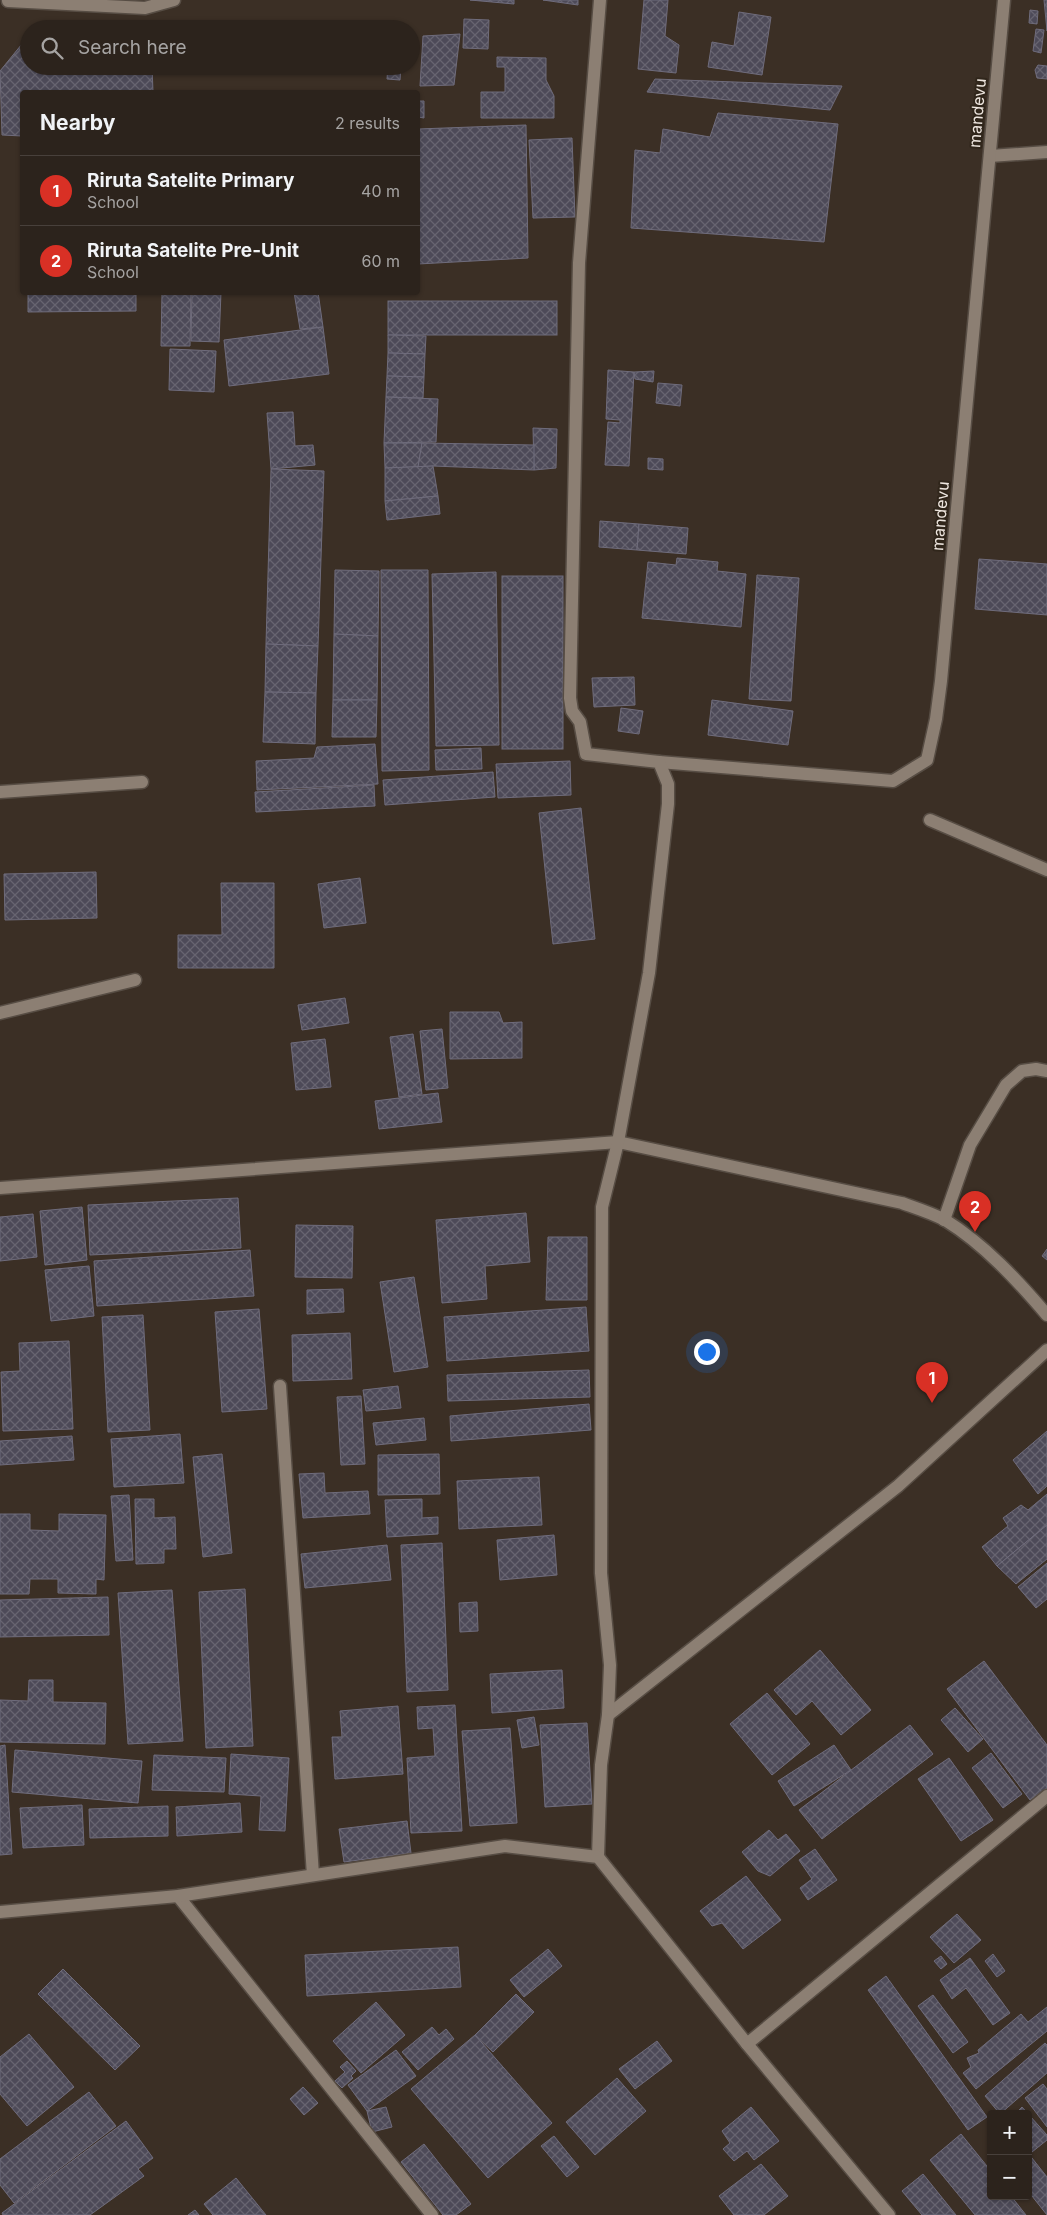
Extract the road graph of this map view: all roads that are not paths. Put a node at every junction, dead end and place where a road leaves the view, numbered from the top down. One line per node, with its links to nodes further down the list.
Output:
1 (174, 0): 4 (street)
2 (600, 0): 7 (street, mandevu)
3 (1004, 0): 6 (street, mandevu)
4 (8, 1)
5 (1047, 152): 6 (street)
6 (990, 156): 7 (street, mandevu)
7 (659, 762): 15 (street)
8 (142, 782): 9 (street)
9 (0, 792)
10 (930, 820): 11 (street)
11 (1047, 870)
12 (135, 980): 13 (street)
13 (0, 1013)
14 (1047, 1071): 17 (street)
15 (618, 1142): 16 (street); 17 (street); 21 (street)
16 (0, 1188)
17 (944, 1220): 18 (street)
18 (1047, 1315)
19 (1047, 1350): 21 (street)
20 (280, 1386): 24 (street)
21 (608, 1715): 23 (street)
22 (1047, 1796): 27 (street)
23 (598, 1856): 24 (street); 27 (street)
24 (313, 1875): 25 (street)
25 (178, 1896): 26 (street); 28 (street)
26 (0, 1912)
27 (747, 2044): 29 (street)
28 (432, 2215)
29 (889, 2215)

